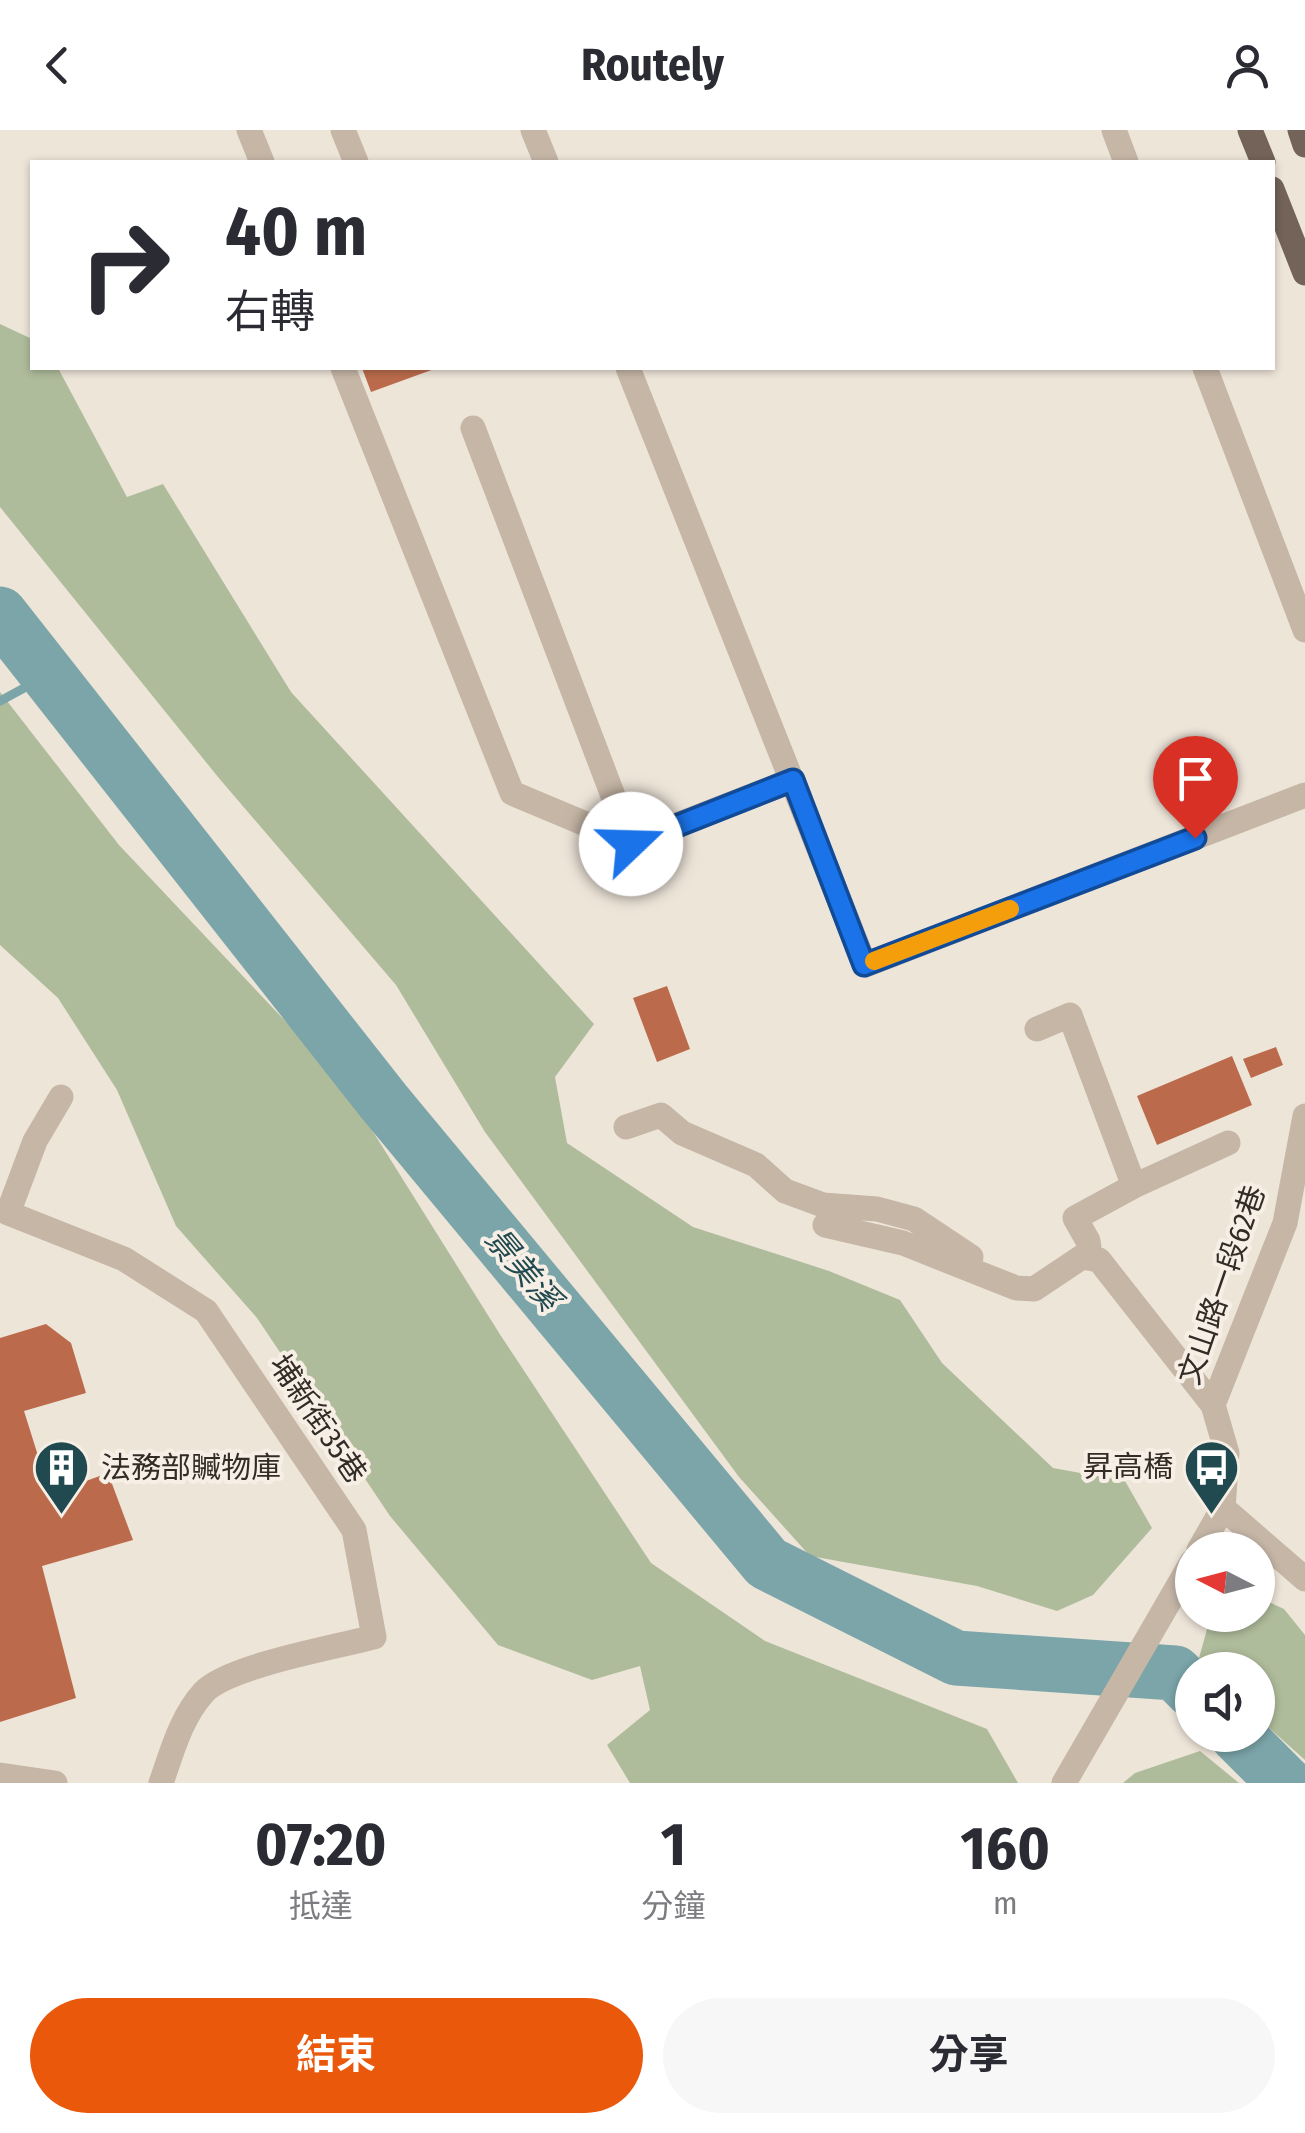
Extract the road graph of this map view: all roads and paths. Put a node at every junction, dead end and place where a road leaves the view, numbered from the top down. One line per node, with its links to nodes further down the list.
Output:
1 (249, 130): 8 (street)
2 (343, 130): 9 (street)
3 (533, 130): 10 (street)
4 (1114, 130): 11 (street)
5 (1250, 130): 12 (main road)
6 (1300, 130): 7 (main road)
7 (1305, 144)
8 (261, 160)
9 (355, 160)
10 (545, 160)
11 (1125, 160)
12 (1261, 160)
13 (1275, 197): 14 (main road)
14 (1305, 272)
15 (344, 370): 22 (street)
16 (629, 370): 20 (street)
17 (1205, 370): 19 (street)
18 (473, 428): 22 (street)
19 (1305, 630)
20 (793, 780): 21 (street); 22 (street)
21 (1305, 795)
22 (631, 844)
23 (1037, 1029): 28 (street)
24 (62, 1097): 39 (street, 埔新街35巷)
25 (1305, 1116): 32 (street, 文山路一段62巷)
26 (626, 1127): 31 (street)
27 (1228, 1143): 28 (street)
28 (1134, 1186): 30 (street)
29 (825, 1226): 31 (street)
30 (1090, 1256): 31 (street); 32 (street)
31 (1016, 1288)
32 (1213, 1405): 33 (street, 文山路一段62巷)
33 (1223, 1508): 34 (street, 文山路一段62巷); 35 (street)
34 (1209, 1532)
35 (1305, 1580)
36 (1175, 1591): 40 (street)
37 (0, 1775): 38 (street)
38 (55, 1783)
39 (161, 1783)
40 (1064, 1783)

